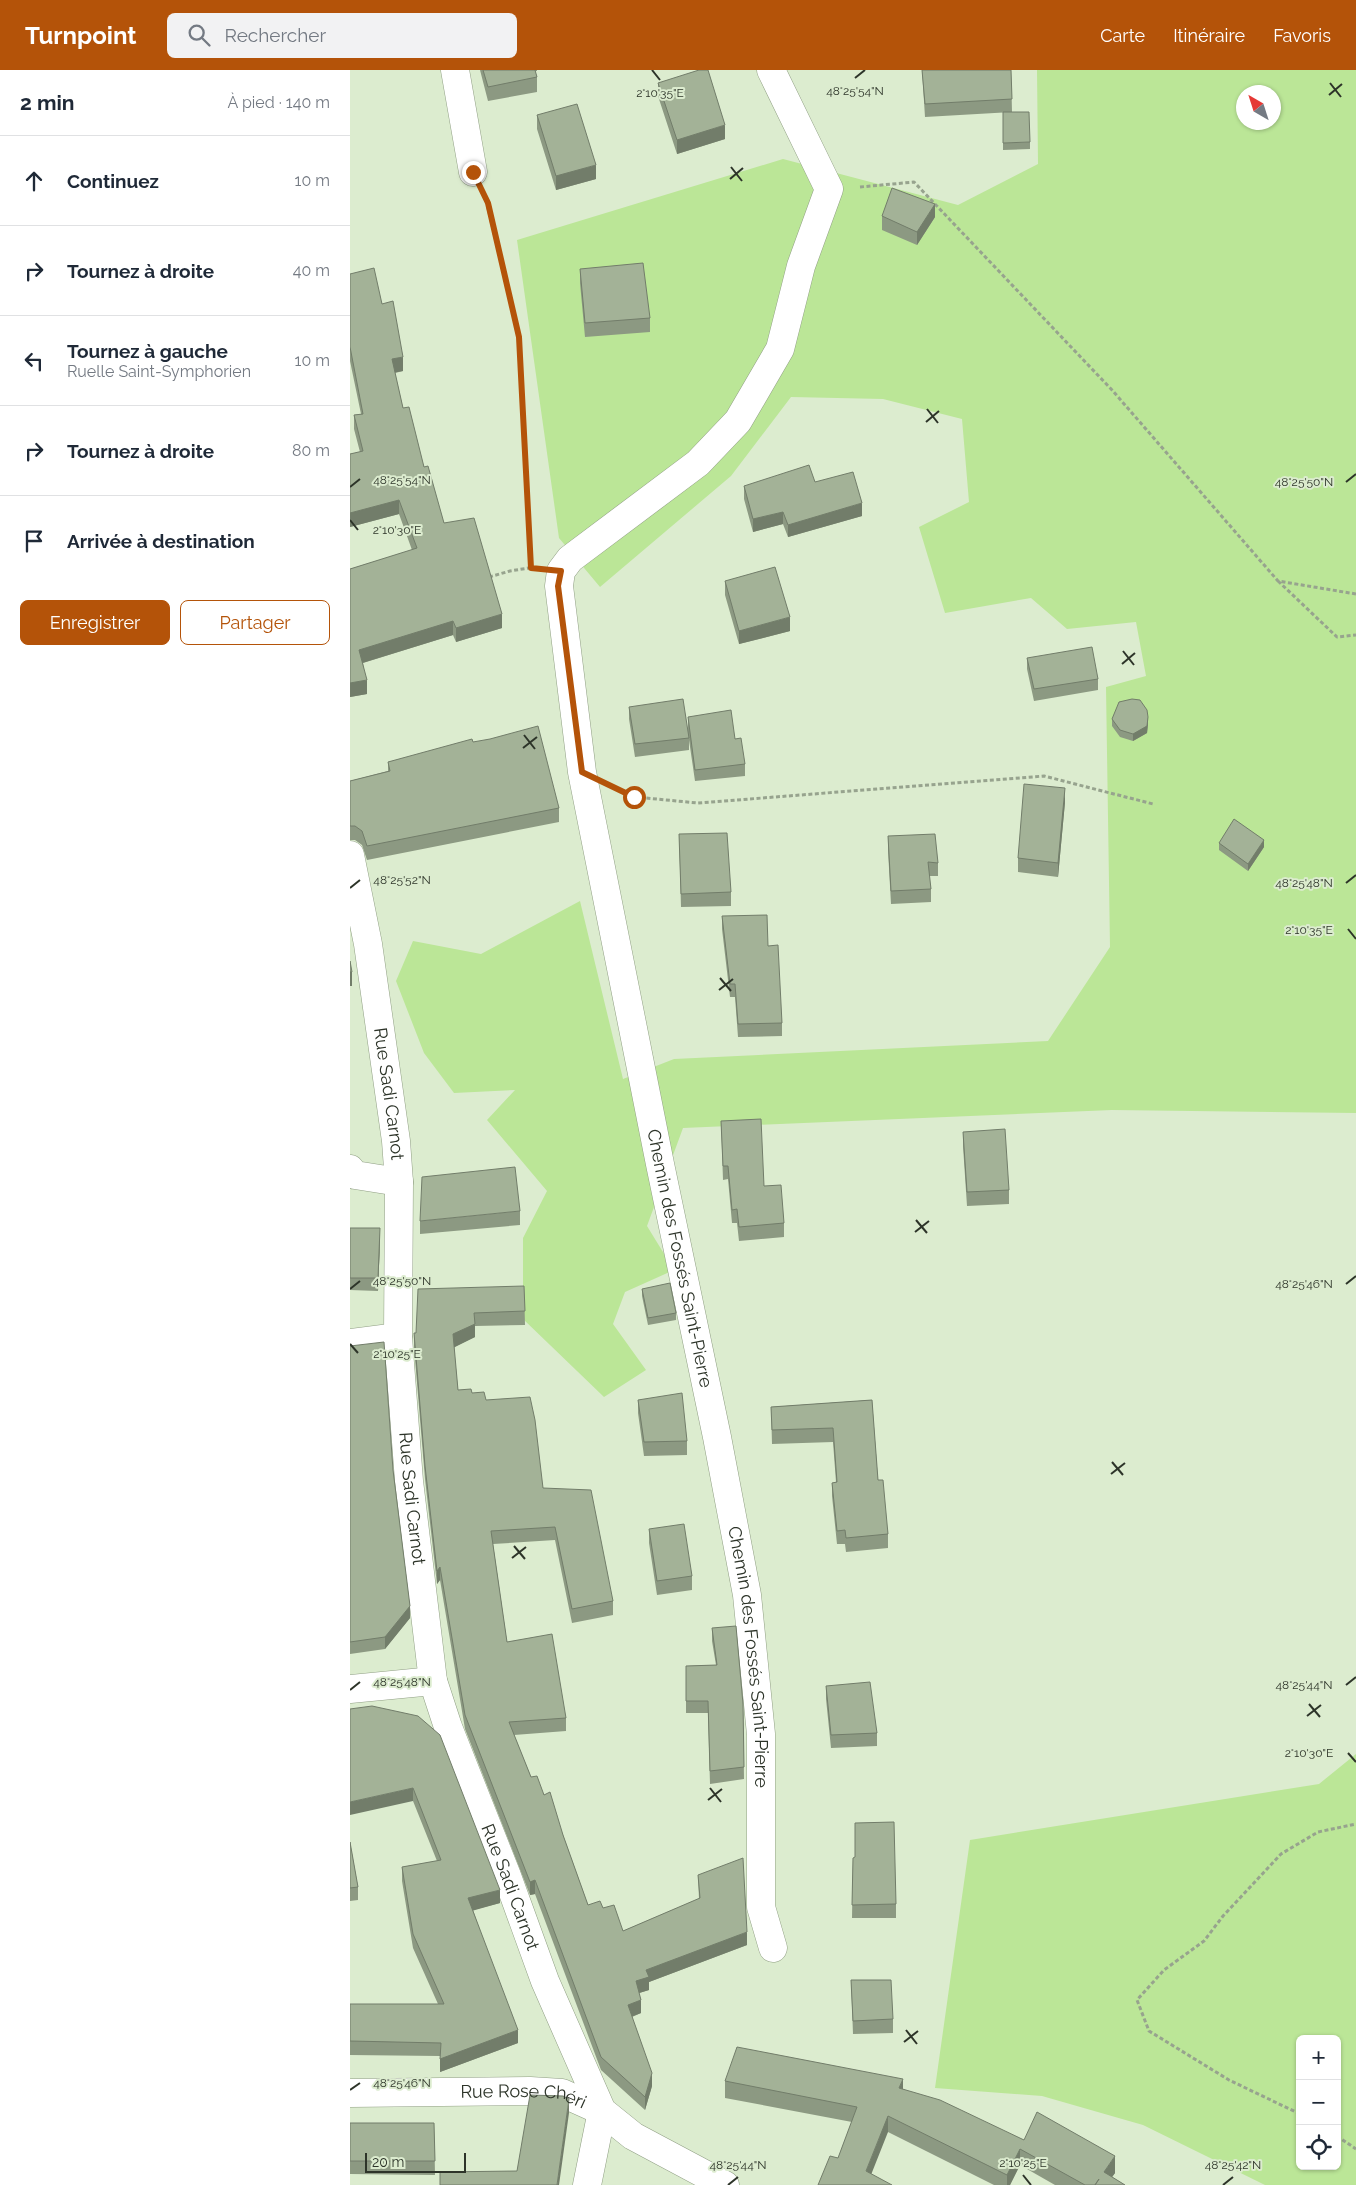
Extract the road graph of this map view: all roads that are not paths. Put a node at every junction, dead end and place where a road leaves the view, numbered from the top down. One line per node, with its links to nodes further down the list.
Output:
1 (455, 70): 3 (street)
2 (771, 70): 11 (street, Chemin des Fossés Saint-Pierre)
3 (473, 172)
4 (350, 855): 6 (street, Rue Sadi Carnot)
5 (350, 1169): 6 (street)
6 (399, 1182): 7 (street, Rue Sadi Carnot)
7 (398, 1337): 8 (street); 9 (street, Rue Sadi Carnot)
8 (350, 1343)
9 (433, 1681): 10 (street); 13 (street, Rue Sadi Carnot)
10 (350, 1689)
11 (773, 1948)
12 (350, 2093): 13 (street, Rue Rose Chéri)
13 (602, 2112): 14 (street); 15 (street, Rue Rose Chéri)
14 (587, 2185)
15 (725, 2185)

